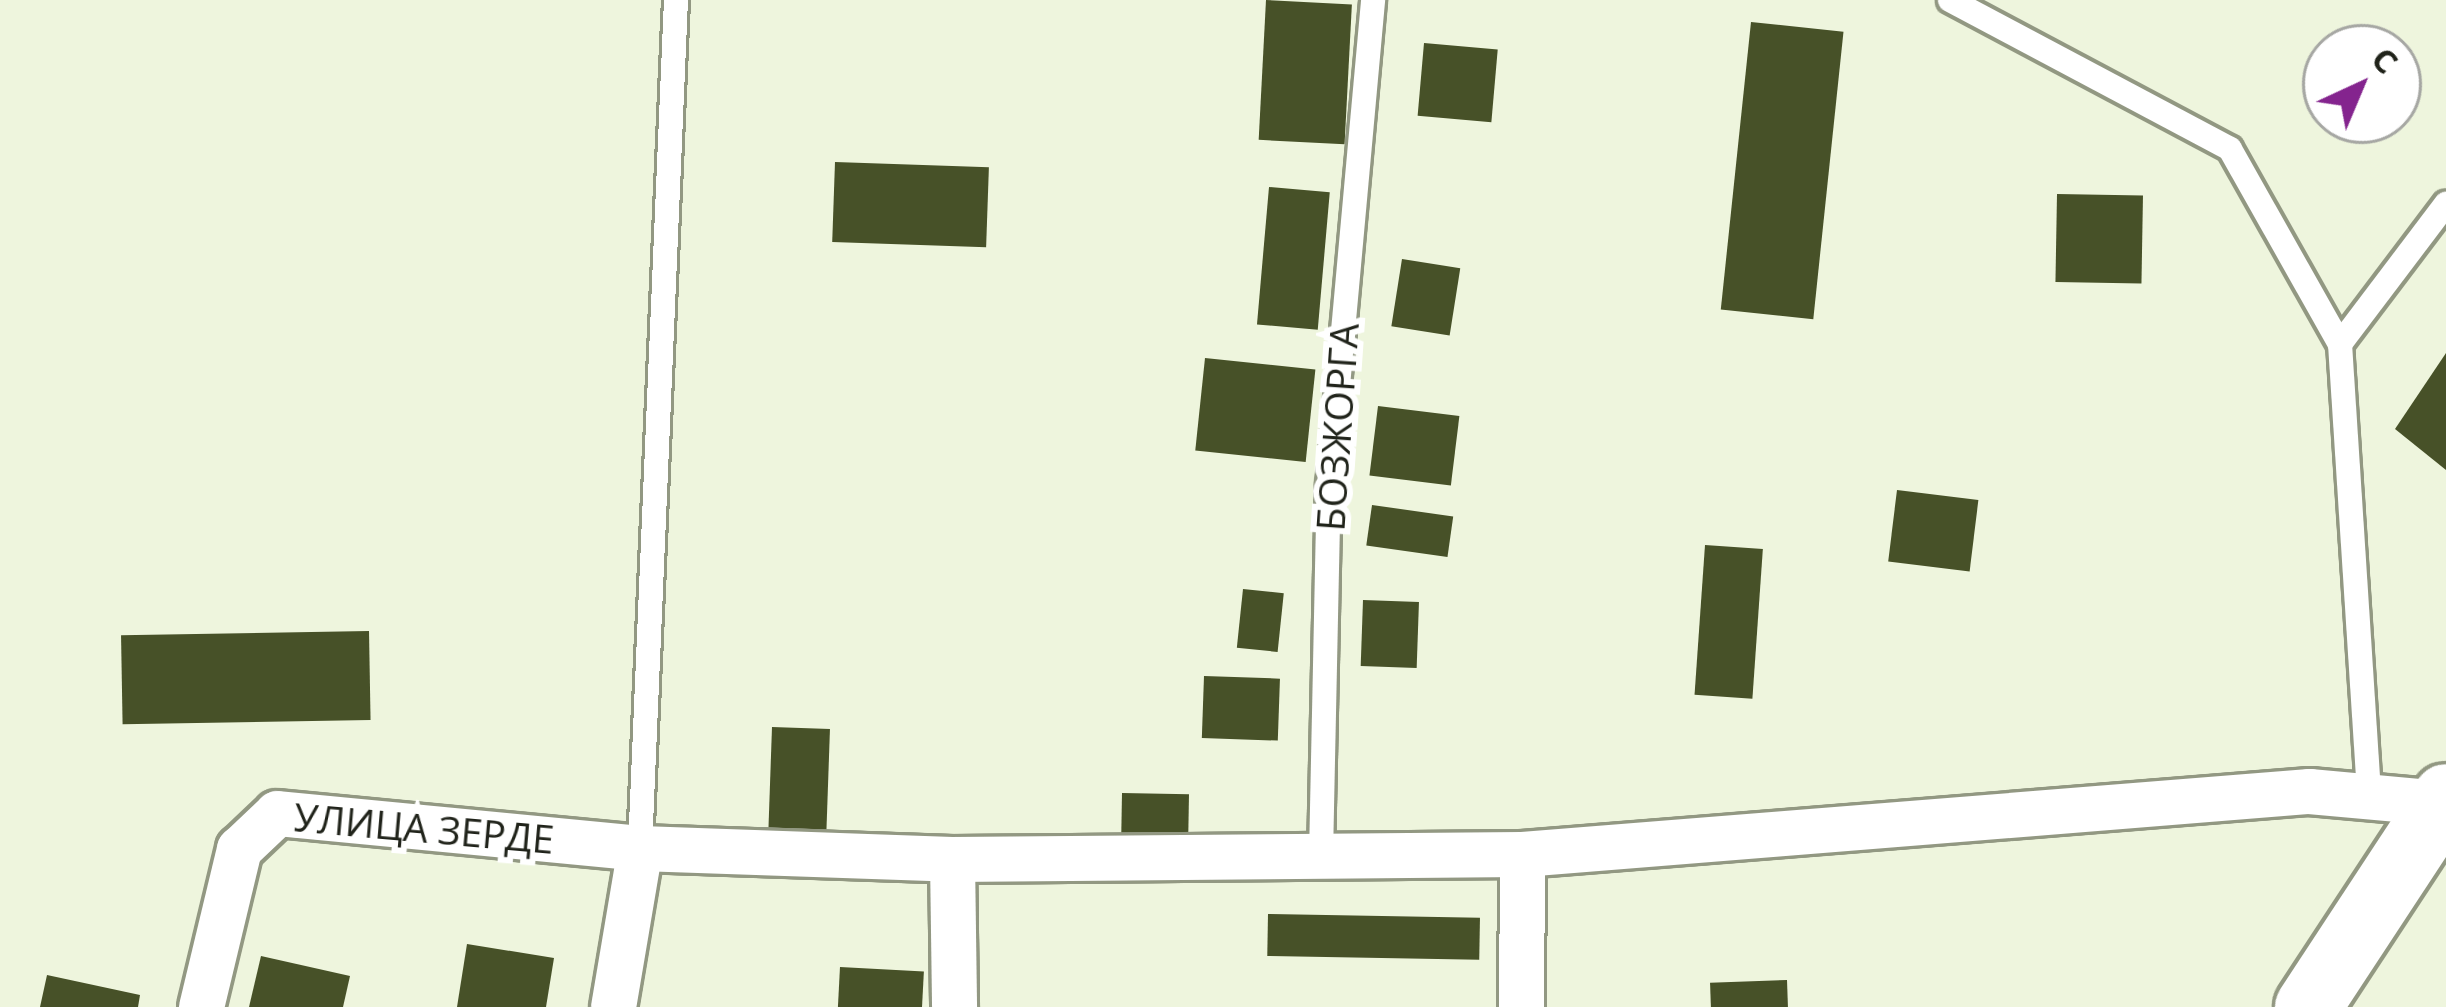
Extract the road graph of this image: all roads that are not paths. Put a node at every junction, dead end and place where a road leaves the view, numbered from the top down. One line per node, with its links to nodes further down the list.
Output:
1 (676, 0): 8 (lane)
2 (1373, 0): 10 (lane, БОЗЖОРГА)
3 (1950, 0): 5 (lane)
4 (2446, 204): 5 (lane)
5 (2341, 344): 6 (lane)
6 (2369, 796): 7 (street, УЛИЦА ЗЕРДЕ); 9 (street, УЛИЦА ЗЕРДЕ)
7 (2445, 804): 16 (street)
8 (640, 848): 11 (street, УЛИЦА ЗЕРДЕ); 12 (street, УЛИЦА ЗЕРДЕ); 13 (street)
9 (1522, 854): 10 (street, УЛИЦА ЗЕРДЕ); 15 (street)
10 (1321, 856): 11 (street, УЛИЦА ЗЕРДЕ)
11 (952, 859): 14 (street)
12 (201, 1007)
13 (613, 1007)
14 (954, 1007)
15 (1521, 1007)
16 (2308, 1007)

